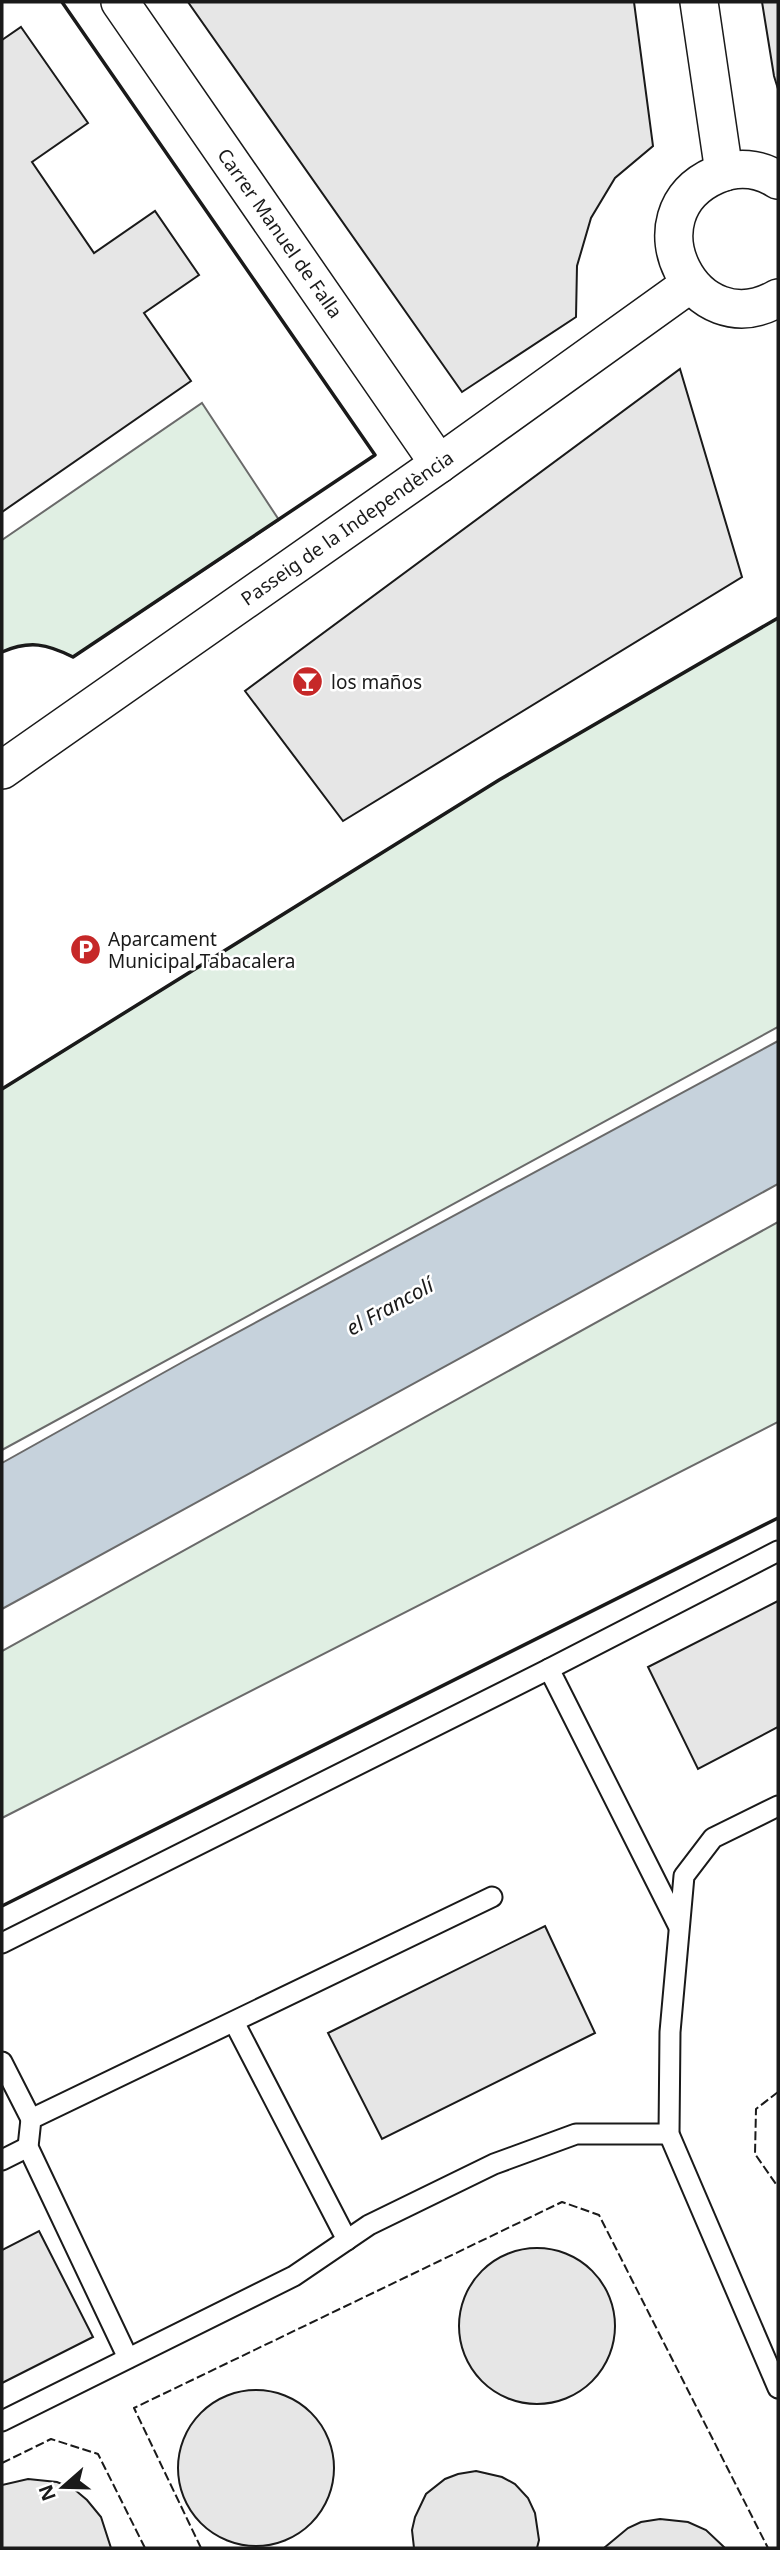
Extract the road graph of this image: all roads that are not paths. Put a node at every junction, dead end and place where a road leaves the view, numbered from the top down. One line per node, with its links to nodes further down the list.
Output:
1 (120, 2): 7 (street, Carrer Manuel de Falla)
2 (699, 2): 3 (street)
3 (724, 172): 4 (street); 5 (street)
4 (778, 180)
5 (690, 284): 6 (street); 7 (street, Passeig de la Independència)
6 (778, 298)
7 (439, 464): 8 (street, Passeig de la Independència)
8 (2, 770)
9 (778, 1550): 10 (lane)
10 (549, 1669): 13 (lane); 14 (lane)
11 (778, 1806): 13 (lane)
12 (492, 1898): 15 (lane)
13 (679, 1927): 18 (lane)
14 (2, 1942)
15 (234, 2022): 17 (lane); 21 (lane)
16 (2, 2062): 17 (lane)
17 (31, 2119): 19 (lane)
18 (668, 2134): 21 (lane); 23 (lane)
19 (28, 2147): 20 (lane); 22 (lane)
20 (2, 2160)
21 (347, 2239): 22 (lane)
22 (128, 2358): 24 (lane)
23 (778, 2388)
24 (2, 2421)

